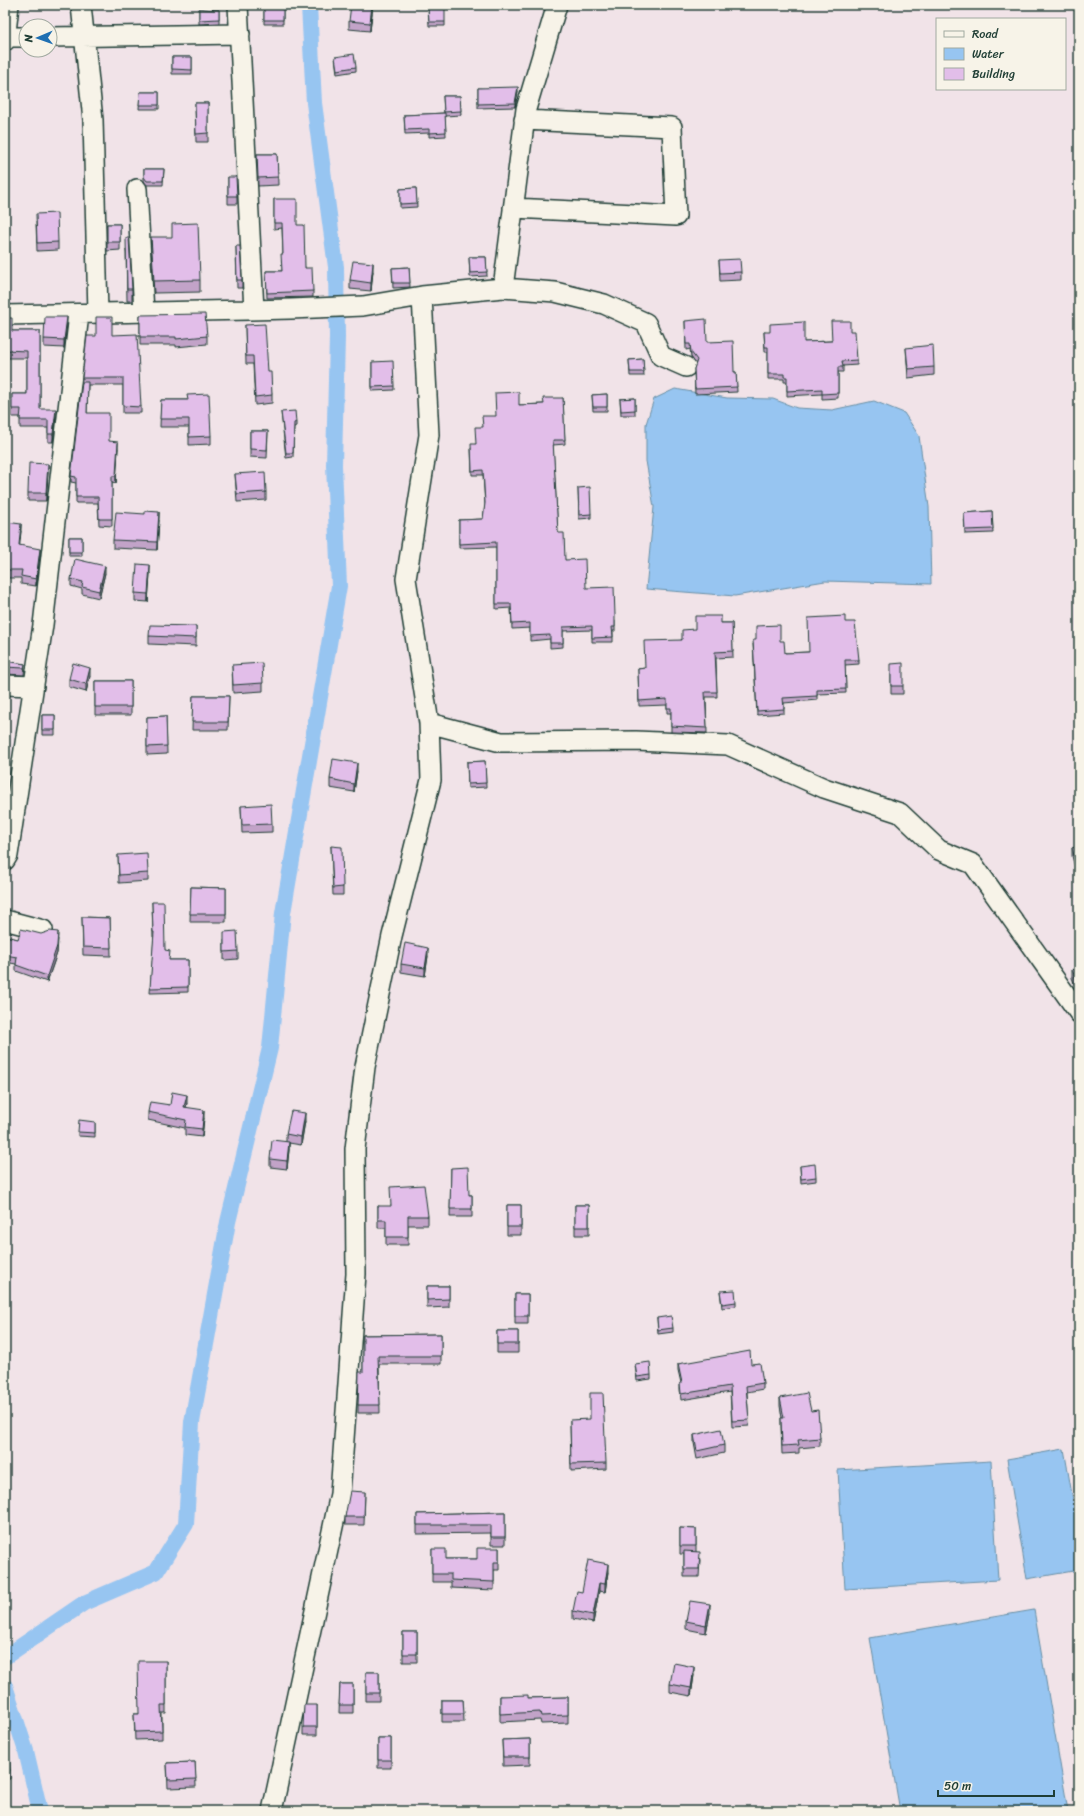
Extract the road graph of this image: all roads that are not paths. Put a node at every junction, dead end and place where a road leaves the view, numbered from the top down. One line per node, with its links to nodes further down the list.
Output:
1 (8, 5): 9 (street)
2 (81, 5): 8 (street)
3 (238, 5): 5 (street)
4 (557, 5): 11 (street)
5 (240, 34): 8 (street); 16 (street)
6 (18, 37): 9 (street)
7 (58, 37): 8 (street)
8 (85, 37): 18 (street)
9 (5, 38): 10 (street)
10 (5, 41)
11 (524, 120): 13 (street); 13 (street)
12 (137, 189): 17 (street)
13 (513, 208): 14 (street)
14 (503, 288): 15 (street); 20 (street)
15 (422, 296): 16 (street); 23 (street)
16 (254, 310): 17 (street)
17 (144, 312): 18 (street)
18 (88, 313): 19 (street); 22 (street)
19 (5, 314)
20 (686, 367)
21 (5, 685): 22 (street)
22 (34, 686): 24 (street)
23 (429, 723): 27 (street); 28 (street)
24 (5, 860)
25 (5, 920): 26 (street)
26 (43, 930)
27 (1079, 1013)
28 (272, 1811)

